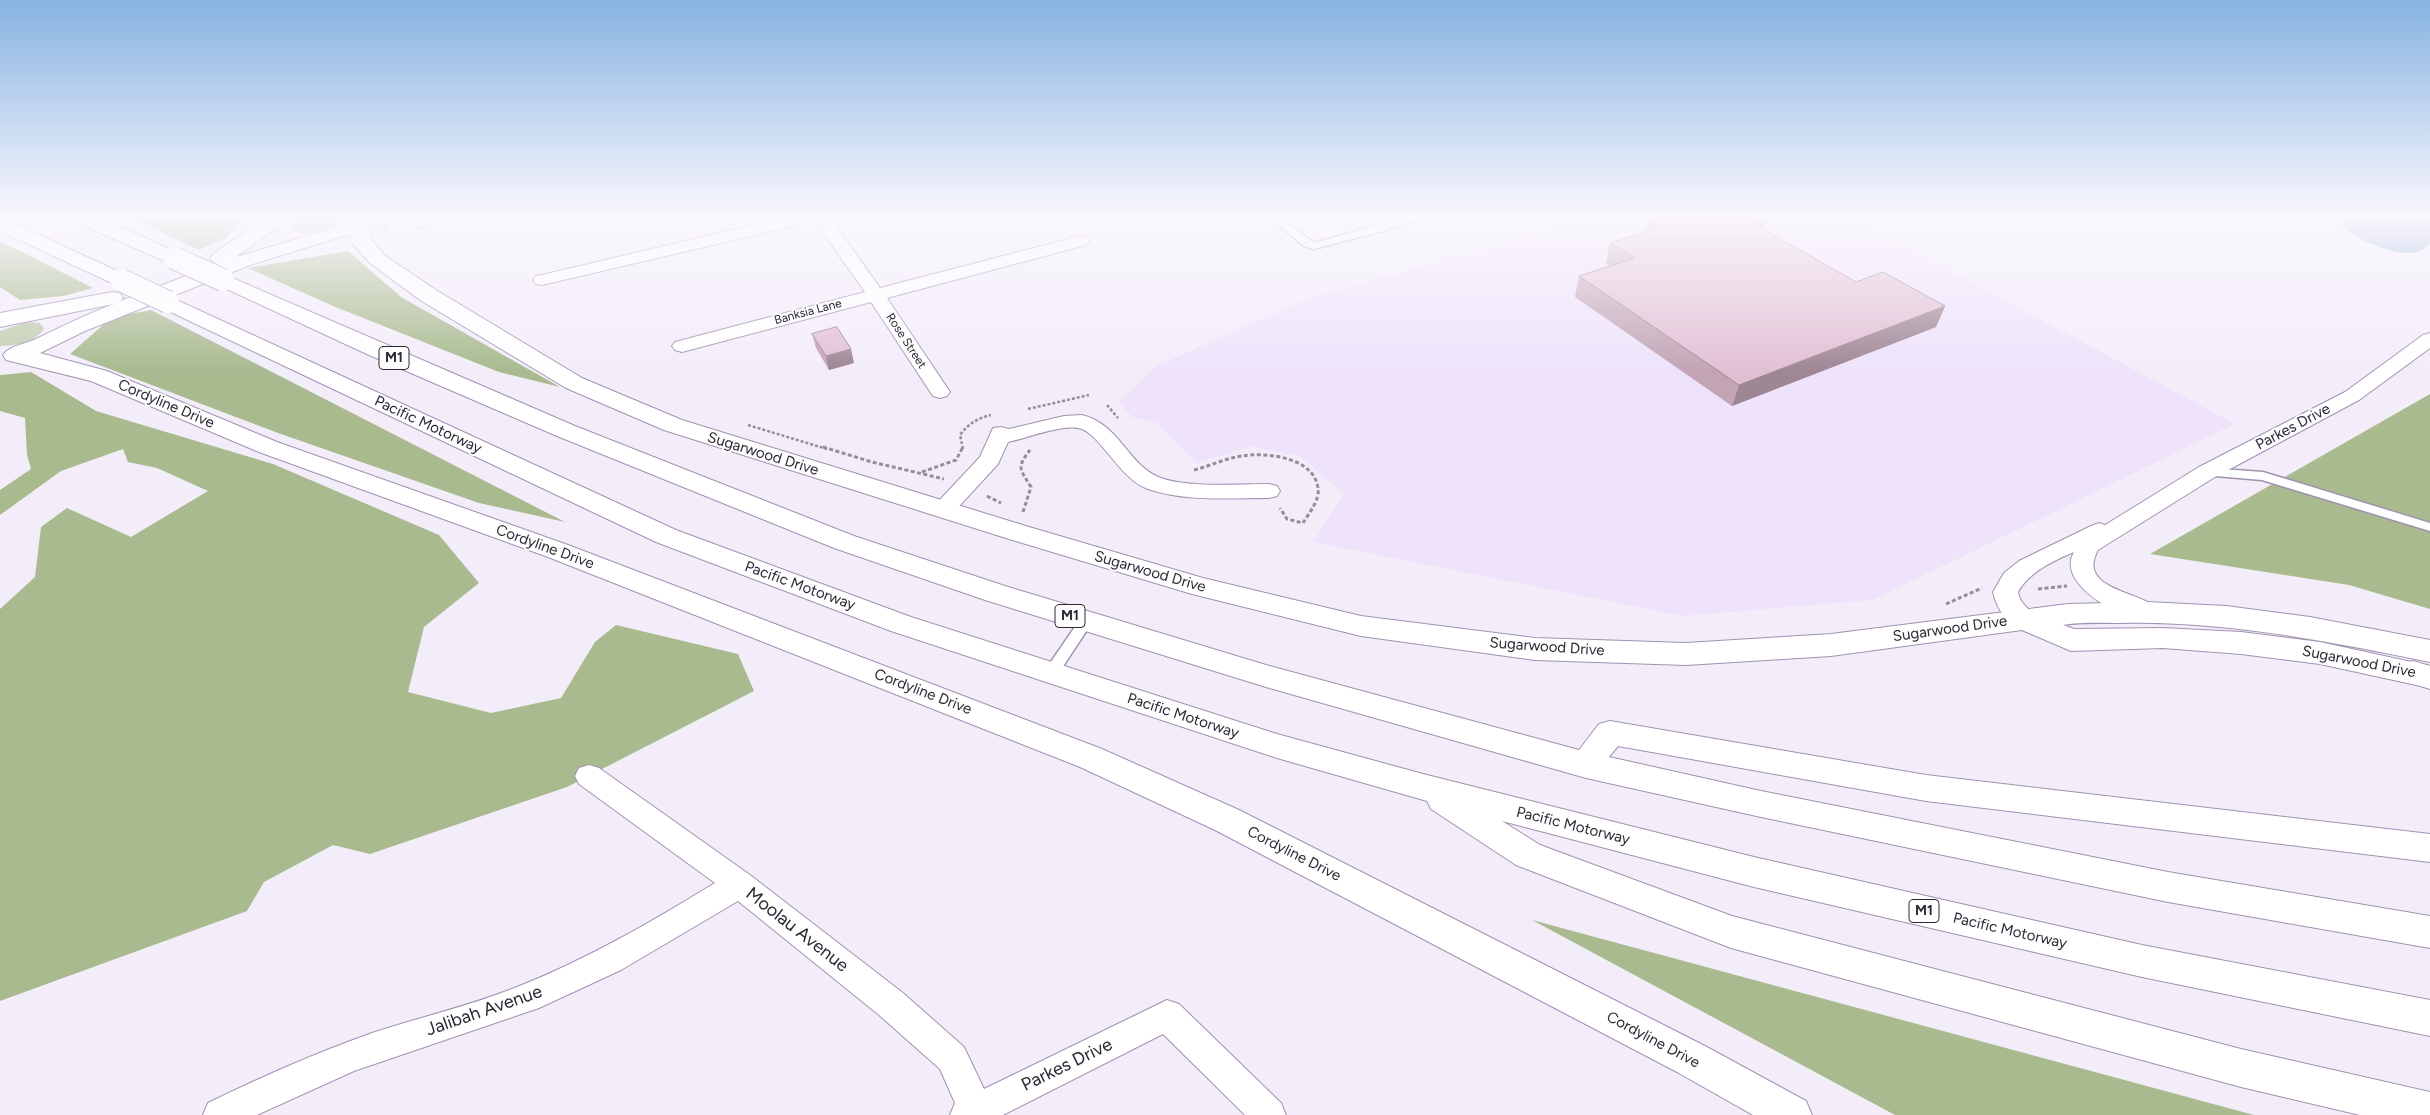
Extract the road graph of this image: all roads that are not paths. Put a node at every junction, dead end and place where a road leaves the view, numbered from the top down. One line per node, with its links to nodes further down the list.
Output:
1 (95, 268): 25 (main road, Pacific Motorway / M1, bridge)
2 (196, 268): 23 (main road, M1, bridge)
3 (199, 268): 11 (main road)
4 (226, 268): 14 (main road)
5 (390, 268): 19 (main road, Sugarwood Drive)
6 (593, 268): 9 (street)
7 (857, 268): 10 (street, Rose Street)
8 (976, 268): 10 (street, Banksia Lane)
9 (542, 280)
10 (876, 294): 13 (street, Banksia Lane); 15 (street, Rose Street)
11 (0, 320)
12 (2430, 339): 16 (street, Parkes Drive)
13 (682, 346)
14 (8, 355): 37 (main road, Cordyline Drive)
15 (940, 392)
16 (2207, 472): 18 (street, Parkes Drive); 20 (lane)
17 (1270, 491): 19 (street)
18 (2150, 506): 21 (street, Parkes Drive); 22 (street, Parkes Drive)
19 (943, 510): 22 (main road, Sugarwood Drive)
20 (2430, 527)
21 (2148, 612): 22 (main road, Sugarwood Drive); 24 (main road, Sugarwood Drive)
22 (2024, 619): 24 (main road, Sugarwood Drive)
23 (1086, 621): 25 (lane); 26 (main road, M1)
24 (2426, 669)
25 (1051, 673): 28 (main road, Pacific Motorway / M1)
26 (1586, 765): 29 (main road); 31 (main road, M1)
27 (589, 776): 30 (street, Moolau Avenue)
28 (1423, 788): 32 (main road, Pacific Motorway / M1); 33 (main road)
29 (2430, 848)
30 (738, 884): 34 (street, Moolau Avenue); 35 (street, Jalibah Avenue)
31 (2430, 932)
32 (2430, 1018)
33 (2430, 1112)
34 (972, 1113): 36 (street, Parkes Drive)
35 (220, 1115)
36 (1269, 1115)
37 (1792, 1115)

